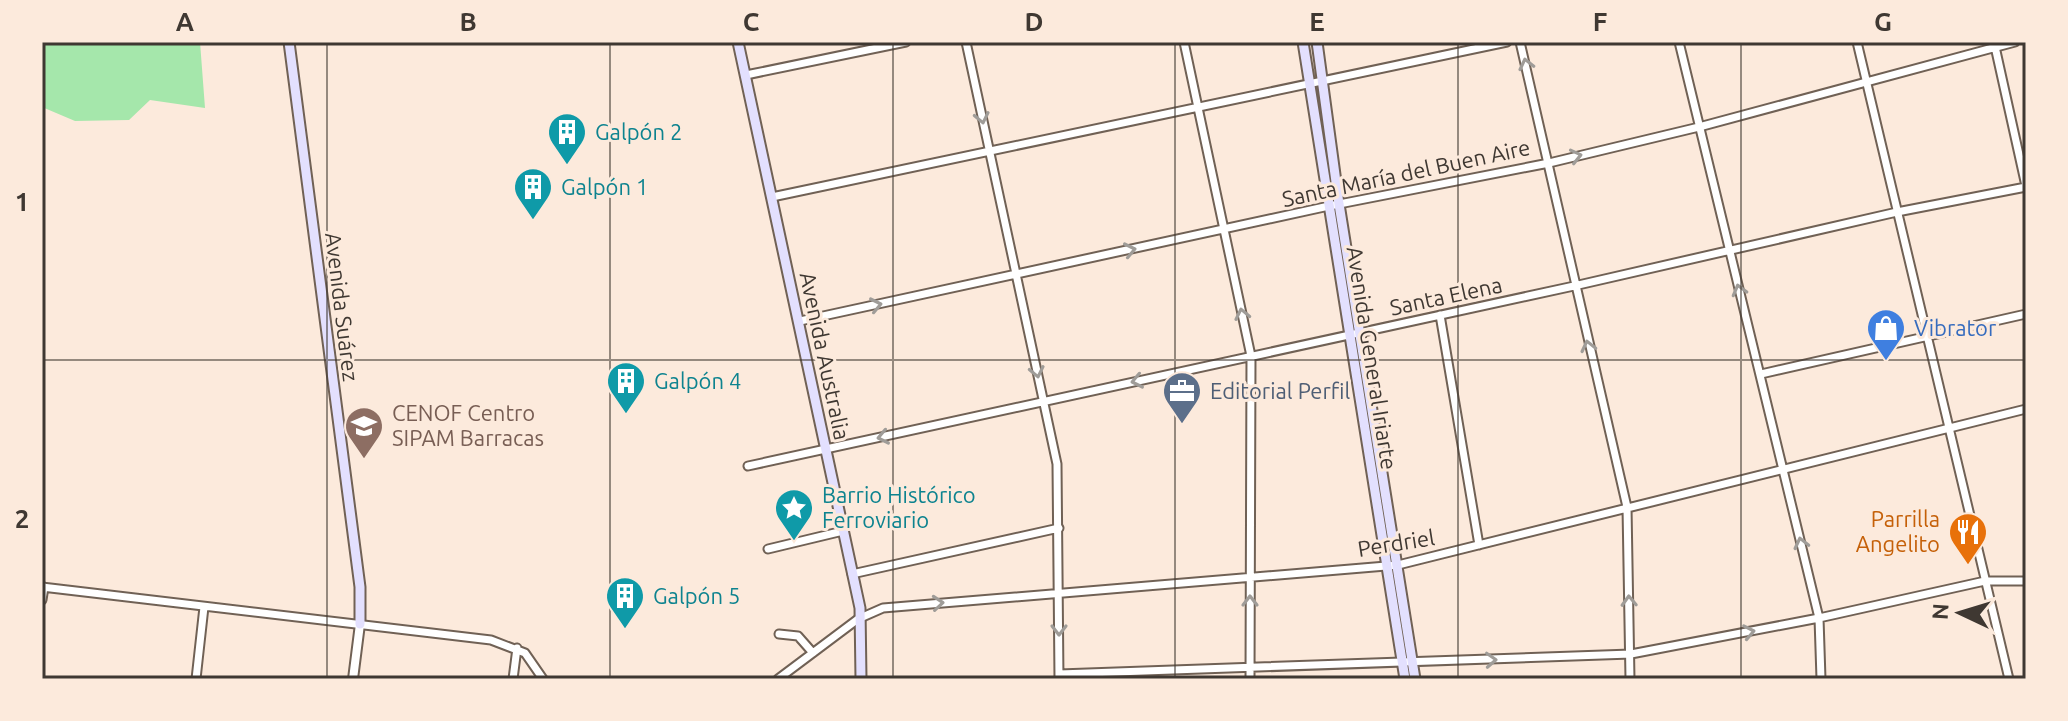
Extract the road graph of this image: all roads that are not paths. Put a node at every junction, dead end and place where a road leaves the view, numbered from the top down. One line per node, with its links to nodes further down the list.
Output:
1 (289, 42): 59 (main road, Avenida Suárez)
2 (738, 42): 14 (main road, Avenida Australia)
3 (906, 42): 14 (street)
4 (966, 42): 20 (street, one-way to 20)
5 (1184, 42): 18 (street)
6 (1303, 42): 17 (main road, Avenida General Iriarte)
7 (1317, 42): 15 (main road, Avenida General Iriarte)
8 (1507, 42): 15 (street)
9 (1520, 42): 21 (street, one-way to 9)
10 (1679, 42): 19 (street)
11 (1857, 42): 16 (street)
12 (2015, 42): 13 (street, Santa María del Buen Aire)
13 (1994, 45): 16 (street, Santa María del Buen Aire); 22 (street)
14 (746, 75): 23 (main road, Avenida Australia)
15 (1322, 81): 17 (street); 24 (main road, Avenida General Iriarte)
16 (1866, 82): 19 (street, Santa María del Buen Aire); 25 (street)
17 (1310, 83): 18 (street); 24 (main road, Avenida General Iriarte)
18 (1197, 106): 20 (street); 26 (street)
19 (1699, 127): 21 (street, Santa María del Buen Aire, one-way to 19); 27 (street)
20 (989, 153): 23 (street); 28 (street)
21 (1549, 163): 24 (street, Santa María del Buen Aire); 29 (street)
22 (2026, 187): 25 (street, Santa Elena)
23 (772, 197): 32 (main road, Avenida Australia)
24 (1334, 205): 26 (street, Santa María del Buen Aire); 33 (main road, Avenida General Iriarte)
25 (1897, 212): 27 (street, Santa Elena); 34 (street)
26 (1225, 230): 28 (street, Santa María del Buen Aire, one-way to 26); 35 (street, one-way to 26)
27 (1729, 250): 29 (street, Santa Elena); 36 (street, one-way to 27)
28 (1017, 275): 32 (street, Santa María del Buen Aire, one-way to 28); 37 (street, one-way to 37)
29 (1574, 286): 31 (street, Santa Elena); 43 (street, one-way to 29)
30 (2026, 314): 34 (street)
31 (1440, 315): 33 (street, Santa Elena); 46 (street)
32 (800, 321): 40 (main road, Avenida Australia)
33 (1355, 334): 35 (street, Santa Elena); 48 (main road, Avenida General Iriarte)
34 (1926, 335): 36 (street); 39 (street)
35 (1251, 356): 37 (street, Santa Elena, one-way to 37); 50 (street)
36 (1761, 374): 42 (street)
37 (1044, 402): 40 (street, Santa Elena, one-way to 40); 44 (street)
38 (2026, 409): 39 (street, Perdriel)
39 (1947, 431): 42 (street, Perdriel); 51 (street)
40 (827, 449): 41 (street, Santa Elena); 45 (main road, Avenida Australia)
41 (748, 466)
42 (1784, 469): 43 (street, Perdriel); 58 (street, one-way to 42)
43 (1627, 507): 46 (street, Perdriel); 63 (street, one-way to 43)
44 (1059, 528): 49 (street); 54 (street)
45 (843, 531): 47 (street); 49 (main road, Avenida Australia)
46 (1479, 545): 48 (street, Perdriel)
47 (768, 549)
48 (1393, 565): 50 (street, Perdriel); 64 (main road, Avenida General Iriarte)
49 (852, 574): 57 (main road, Avenida Australia)
50 (1250, 577): 54 (street, Perdriel); 65 (street, one-way to 50)
51 (1985, 581): 52 (street); 58 (street); 78 (street)
52 (2026, 581)
53 (43, 587): 55 (street); 56 (street)
54 (1059, 594): 57 (street, Perdriel, one-way to 54); 66 (street, one-way to 66)
55 (42, 600)
56 (204, 607): 59 (street); 67 (street)
57 (862, 617): 62 (street, Perdriel); 72 (main road, Avenida Australia)
58 (1819, 618): 63 (street, one-way to 58); 77 (street)
59 (360, 624): 61 (street); 68 (street)
60 (779, 634): 62 (street)
61 (517, 648): 69 (street); 70 (street)
62 (813, 653): 71 (street, Perdriel)
63 (1631, 654): 64 (street, one-way to 63); 76 (street)
64 (1408, 664): 65 (street); 74 (main road, Avenida General Iriarte); 75 (main road, Avenida General Iriarte)
65 (1250, 669): 66 (street); 73 (street)
66 (1059, 676)
67 (196, 679)
68 (353, 679)
69 (513, 679)
70 (543, 679)
71 (778, 679)
72 (861, 679)
73 (1250, 679)
74 (1405, 679)
75 (1415, 679)
76 (1630, 679)
77 (1821, 679)
78 (2009, 679)

